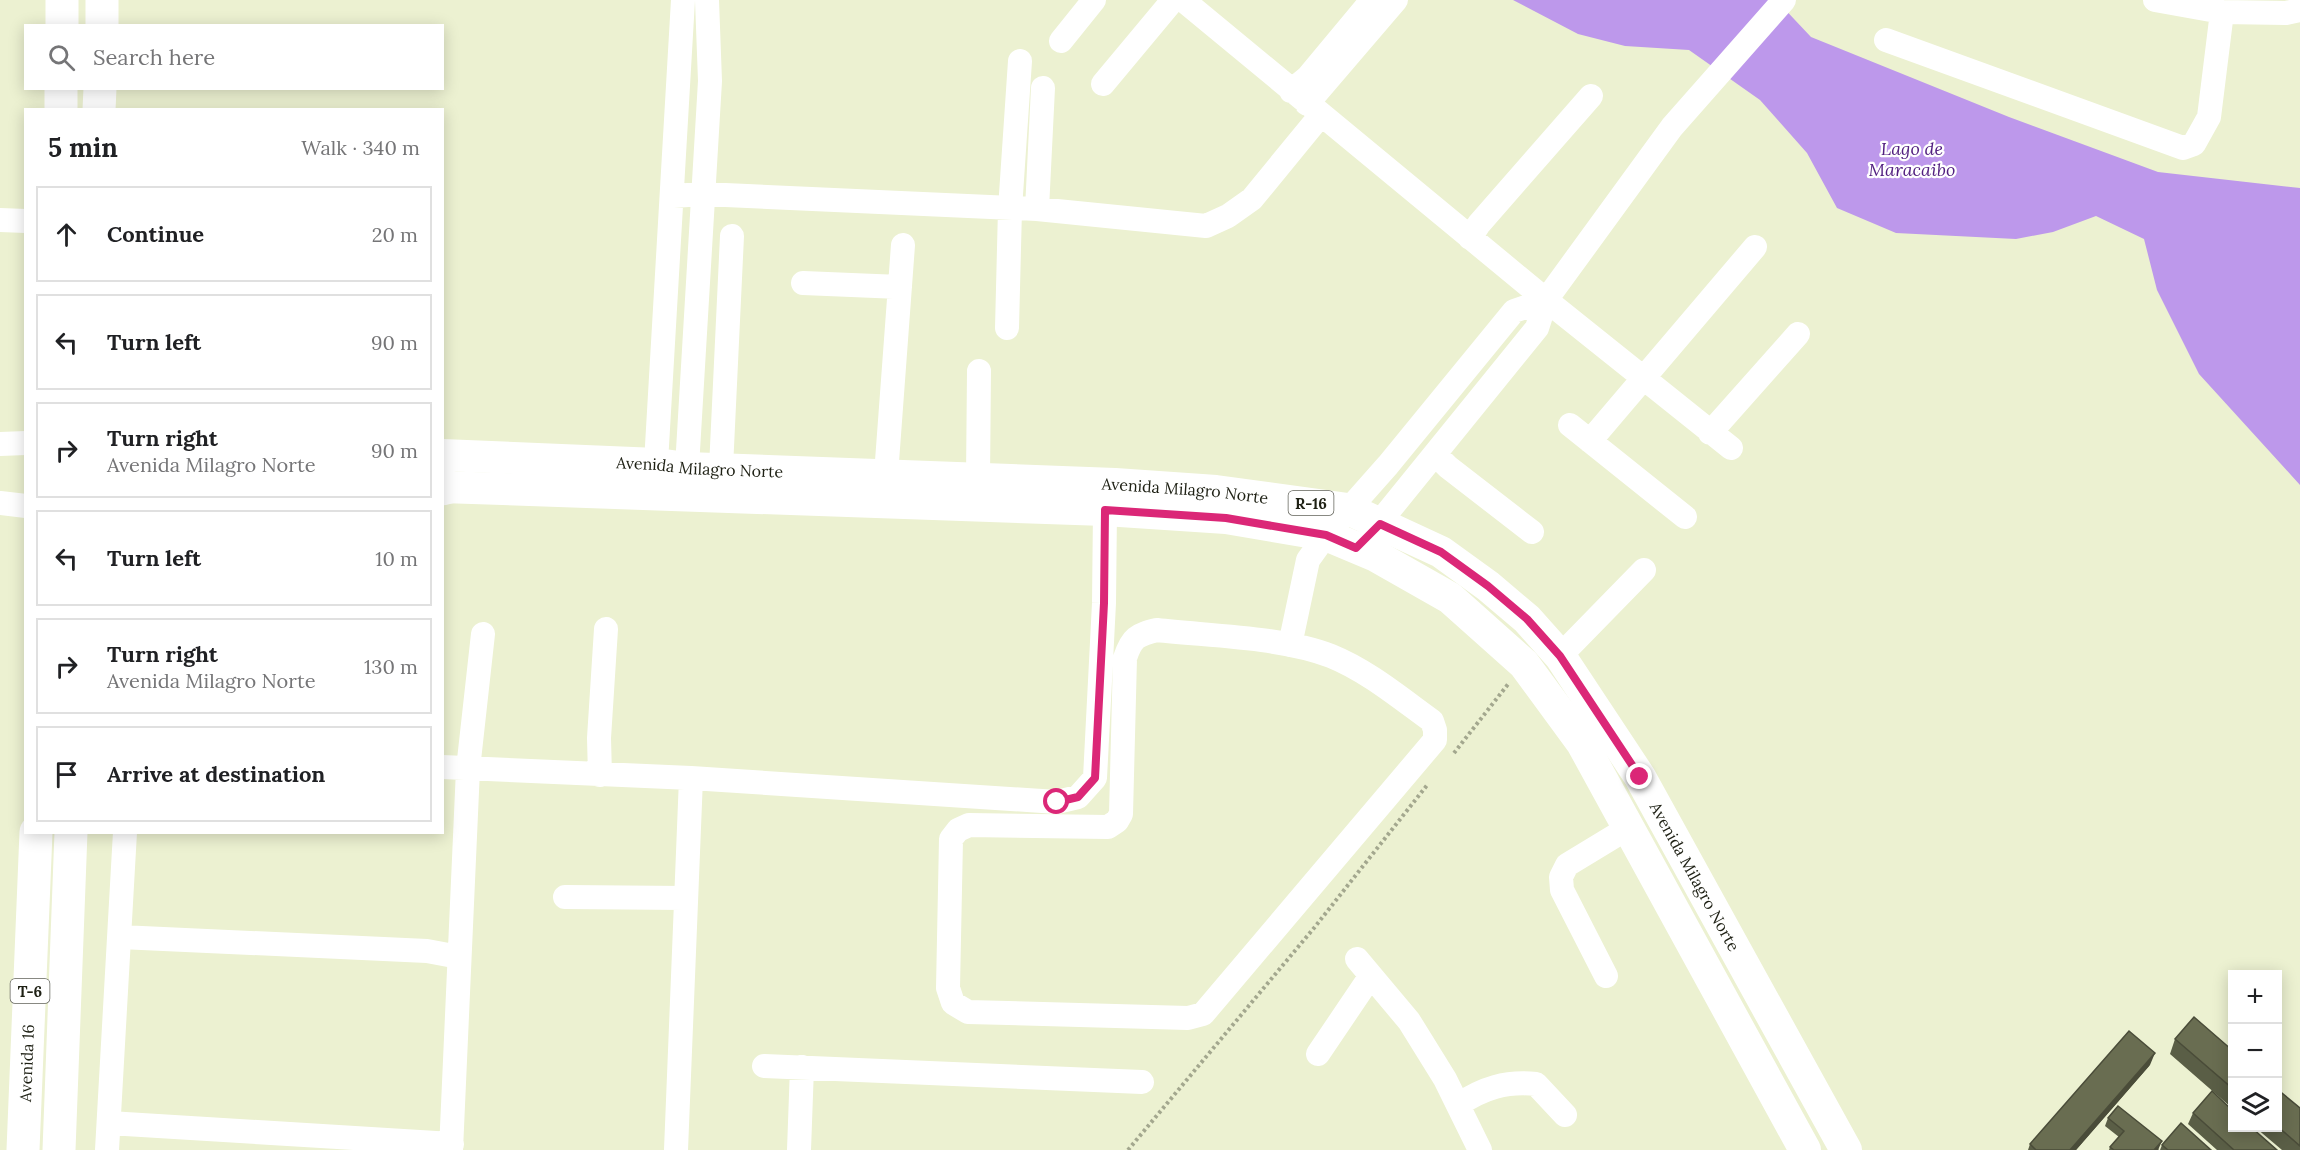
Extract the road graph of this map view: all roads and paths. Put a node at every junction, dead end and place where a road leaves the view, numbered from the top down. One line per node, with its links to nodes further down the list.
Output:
1 (62, 0): 14 (highway)
2 (102, 0): 15 (highway)
3 (682, 0): 28 (street)
4 (707, 0): 27 (street)
5 (1094, 0): 17 (street)
6 (1173, 0): 19 (street)
7 (1183, 0): 24 (street)
8 (1372, 0): 24 (street)
9 (1396, 0): 24 (street)
10 (1784, 0): 39 (street)
11 (2155, 0): 12 (street)
12 (2222, 12): 13 (street); 16 (street)
13 (2299, 12)
14 (62, 24)
15 (102, 24)
16 (1886, 40)
17 (1060, 41)
18 (1020, 61): 29 (street)
19 (1103, 84)
20 (1043, 88): 30 (street)
21 (62, 90): 25 (highway)
22 (100, 90): 26 (highway)
23 (1591, 96): 34 (street)
24 (1306, 104): 30 (street); 34 (street)
25 (61, 108)
26 (99, 108)
27 (703, 194): 28 (street); 29 (street); 45 (street)
28 (673, 196): 57 (street)
29 (1010, 209): 30 (street); 40 (street)
30 (1037, 209)
31 (0, 220): 32 (street)
32 (24, 221)
33 (732, 236): 44 (street)
34 (1470, 238): 39 (street)
35 (903, 245): 38 (street)
36 (1755, 247): 43 (street)
37 (803, 283): 38 (street)
38 (900, 287): 55 (street)
39 (1546, 300): 43 (street); 53 (street); 61 (street)
40 (1007, 328)
41 (1798, 334): 47 (street)
42 (979, 371): 56 (street)
43 (1645, 378): 47 (street); 48 (street)
44 (723, 399): 45 (street); 54 (street)
45 (691, 400): 57 (street)
46 (1570, 425): 48 (street)
47 (1710, 433): 51 (street)
48 (1590, 441): 63 (street)
49 (24, 443): 50 (street)
50 (0, 444)
51 (1731, 448)
52 (444, 455): 57 (main road, Avenida Milagro Norte / R-16)
53 (1436, 455): 64 (street); 65 (street)
54 (721, 468): 55 (main road, Avenida Milagro Norte / R-16); 57 (main road, Avenida Milagro Norte / R-16)
55 (886, 475): 56 (main road, Avenida Milagro Norte / R-16)
56 (978, 478): 61 (main road, Avenida Milagro Norte / R-16)
57 (671, 480): 58 (main road, Avenida Milagro Norte / R-16); 62 (main road, Avenida Milagro Norte / R-16)
58 (445, 487)
59 (0, 503): 60 (street)
60 (24, 506)
61 (1348, 508): 64 (main road, Avenida Milagro Norte / R-16); 66 (street)
62 (1105, 510): 66 (main road, Avenida Milagro Norte / R-16); 78 (street)
63 (1685, 517)
64 (1380, 524): 67 (street); 72 (main road, Avenida Milagro Norte / R-16)
65 (1532, 532)
66 (1326, 535): 67 (main road, Avenida Milagro Norte / R-16); 71 (street)
67 (1356, 548): 73 (main road, Avenida Milagro Norte / R-16)
68 (1644, 570): 72 (street)
69 (606, 628): 77 (street)
70 (483, 634): 76 (street)
71 (1290, 645): 71 (street)
72 (1560, 656): 105 (main road, Avenida Milagro Norte / R-16)
73 (1524, 664): 74 (path); 80 (main road, Avenida Milagro Norte / R-16)
74 (1451, 755)
75 (444, 767): 76 (street)
76 (468, 769): 77 (street); 87 (street)
77 (600, 775): 78 (street)
78 (691, 778): 85 (street)
79 (1430, 783): 102 (path)
80 (1628, 828): 88 (street); 104 (main road, Avenida Milagro Norte / R-16)
81 (36, 834): 97 (highway, Avenida 16 / T-6)
82 (71, 834): 98 (highway, T-6)
83 (125, 834): 86 (street)
84 (565, 897): 85 (street)
85 (686, 898): 100 (street)
86 (120, 937): 87 (street); 95 (street)
87 (459, 957): 96 (street)
88 (1606, 976)
89 (1318, 1054): 93 (street)
90 (764, 1066): 91 (street)
91 (802, 1067): 92 (street); 101 (street)
92 (1142, 1082)
93 (1458, 1105): 94 (street); 103 (street)
94 (1565, 1115)
95 (109, 1123): 96 (street); 99 (street)
96 (452, 1147)
97 (23, 1150)
98 (59, 1150)
99 (107, 1150)
100 (676, 1150)
101 (799, 1150)
102 (1128, 1150)
103 (1480, 1150)
104 (1805, 1150)
105 (1846, 1150)

